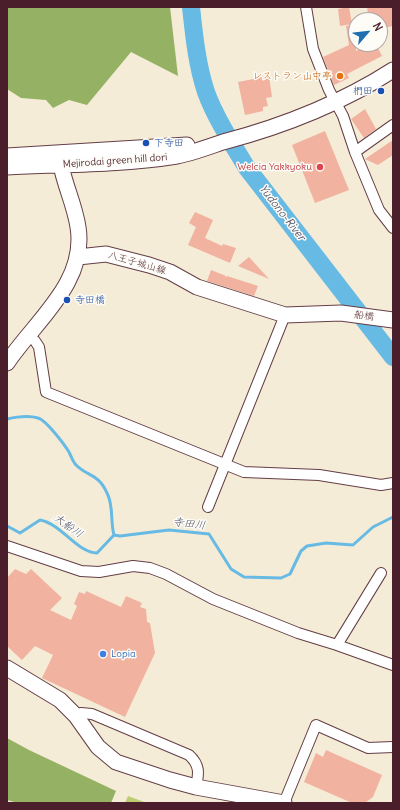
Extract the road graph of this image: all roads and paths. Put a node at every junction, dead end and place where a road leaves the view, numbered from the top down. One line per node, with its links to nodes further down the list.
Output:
1 (306, 7): 3 (street)
2 (393, 70): 3 (street, Mejirodai green hill dori)
3 (336, 102): 5 (street); 7 (street, Mejirodai green hill dori)
4 (393, 125): 5 (street)
5 (355, 152): 9 (street)
6 (7, 156): 7 (street, Mejirodai green hill dori)
7 (60, 159): 8 (street, Mejirodai green hill dori); 10 (street)
8 (7, 167)
9 (393, 228)
10 (78, 257): 12 (street, 八王子城山線); 14 (street)
11 (341, 313): 12 (street, 八王子城山線); 13 (street, 船橋)
12 (285, 315): 16 (street)
13 (390, 320)
14 (28, 335): 15 (street); 16 (street)
15 (7, 363)
16 (225, 464): 17 (street); 18 (street)
17 (393, 483)
18 (208, 507)
19 (7, 546): 21 (street)
20 (381, 573): 21 (street)
21 (337, 645): 22 (street)
22 (393, 665)
23 (7, 668): 24 (street)
24 (76, 716): 26 (street); 26 (street)
25 (393, 747): 27 (street)
26 (196, 787): 27 (street)
27 (284, 803)

